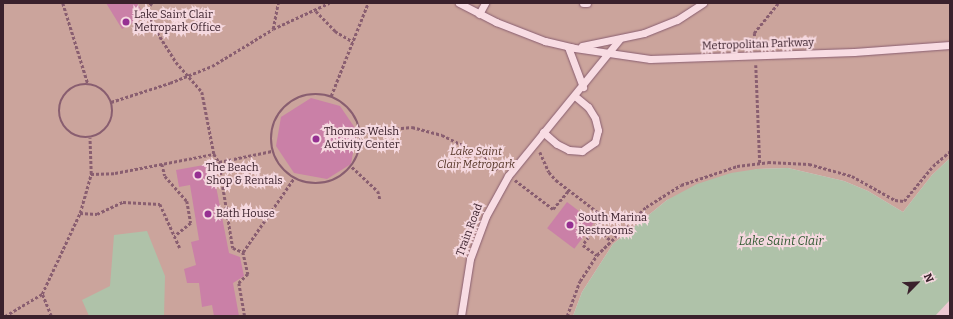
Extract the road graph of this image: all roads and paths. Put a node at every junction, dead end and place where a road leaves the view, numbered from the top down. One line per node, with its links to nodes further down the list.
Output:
1 (63, 3): 22 (path)
2 (152, 3): 21 (path)
3 (278, 3): 14 (path)
4 (329, 3): 12 (path)
5 (368, 3): 16 (path)
6 (459, 3): 13 (lane)
7 (485, 3): 13 (lane)
8 (582, 3): 9 (lane)
9 (587, 3)
10 (703, 3): 15 (lane)
11 (778, 3): 20 (path)
12 (316, 10): 14 (path); 16 (path)
13 (479, 14): 18 (lane, Metropolitan Parkway)
14 (273, 29): 21 (path)
15 (619, 40): 18 (lane); 19 (lane, Train Road)
16 (353, 42): 24 (path)
17 (950, 45): 20 (lane, Metropolitan Parkway)
18 (568, 47): 19 (lane, Metropolitan Parkway); 23 (lane)
19 (608, 54): 20 (lane, Metropolitan Parkway); 23 (lane, Train Road)
20 (755, 56): 35 (path)
21 (188, 76): 26 (path); 33 (path)
22 (88, 84): 26 (path); 29 (path)
23 (583, 87): 25 (lane, Train Road)
24 (331, 96): 27 (path); 31 (path)
25 (575, 96): 28 (lane, Train Road); 28 (lane)
26 (111, 102): 29 (path)
27 (361, 132): 37 (path); 38 (path)
28 (543, 132): 30 (lane, Train Road)
29 (90, 138): 39 (path)
30 (532, 145): 42 (path); 55 (lane, Train Road)
31 (272, 151): 34 (path); 40 (path)
32 (950, 151): 35 (path)
33 (214, 154): 34 (path); 36 (path)
34 (219, 162): 49 (path)
35 (760, 163): 47 (path)
36 (162, 164): 39 (path); 46 (path)
37 (352, 167): 40 (path); 43 (path)
38 (503, 172)
39 (91, 174): 44 (path)
40 (294, 178): 49 (path)
41 (515, 180): 42 (path)
42 (569, 190): 45 (path)
43 (380, 199)
44 (80, 213): 46 (path); 51 (path)
45 (595, 228): 47 (path); 50 (path)
46 (174, 236): 48 (path)
47 (611, 240): 50 (path)
48 (180, 248)
49 (243, 252): 54 (path)
50 (597, 255): 56 (path)
51 (42, 294): 52 (path); 53 (path)
52 (5, 316)
53 (51, 316)
54 (245, 316)
55 (461, 316)
56 (567, 316)

